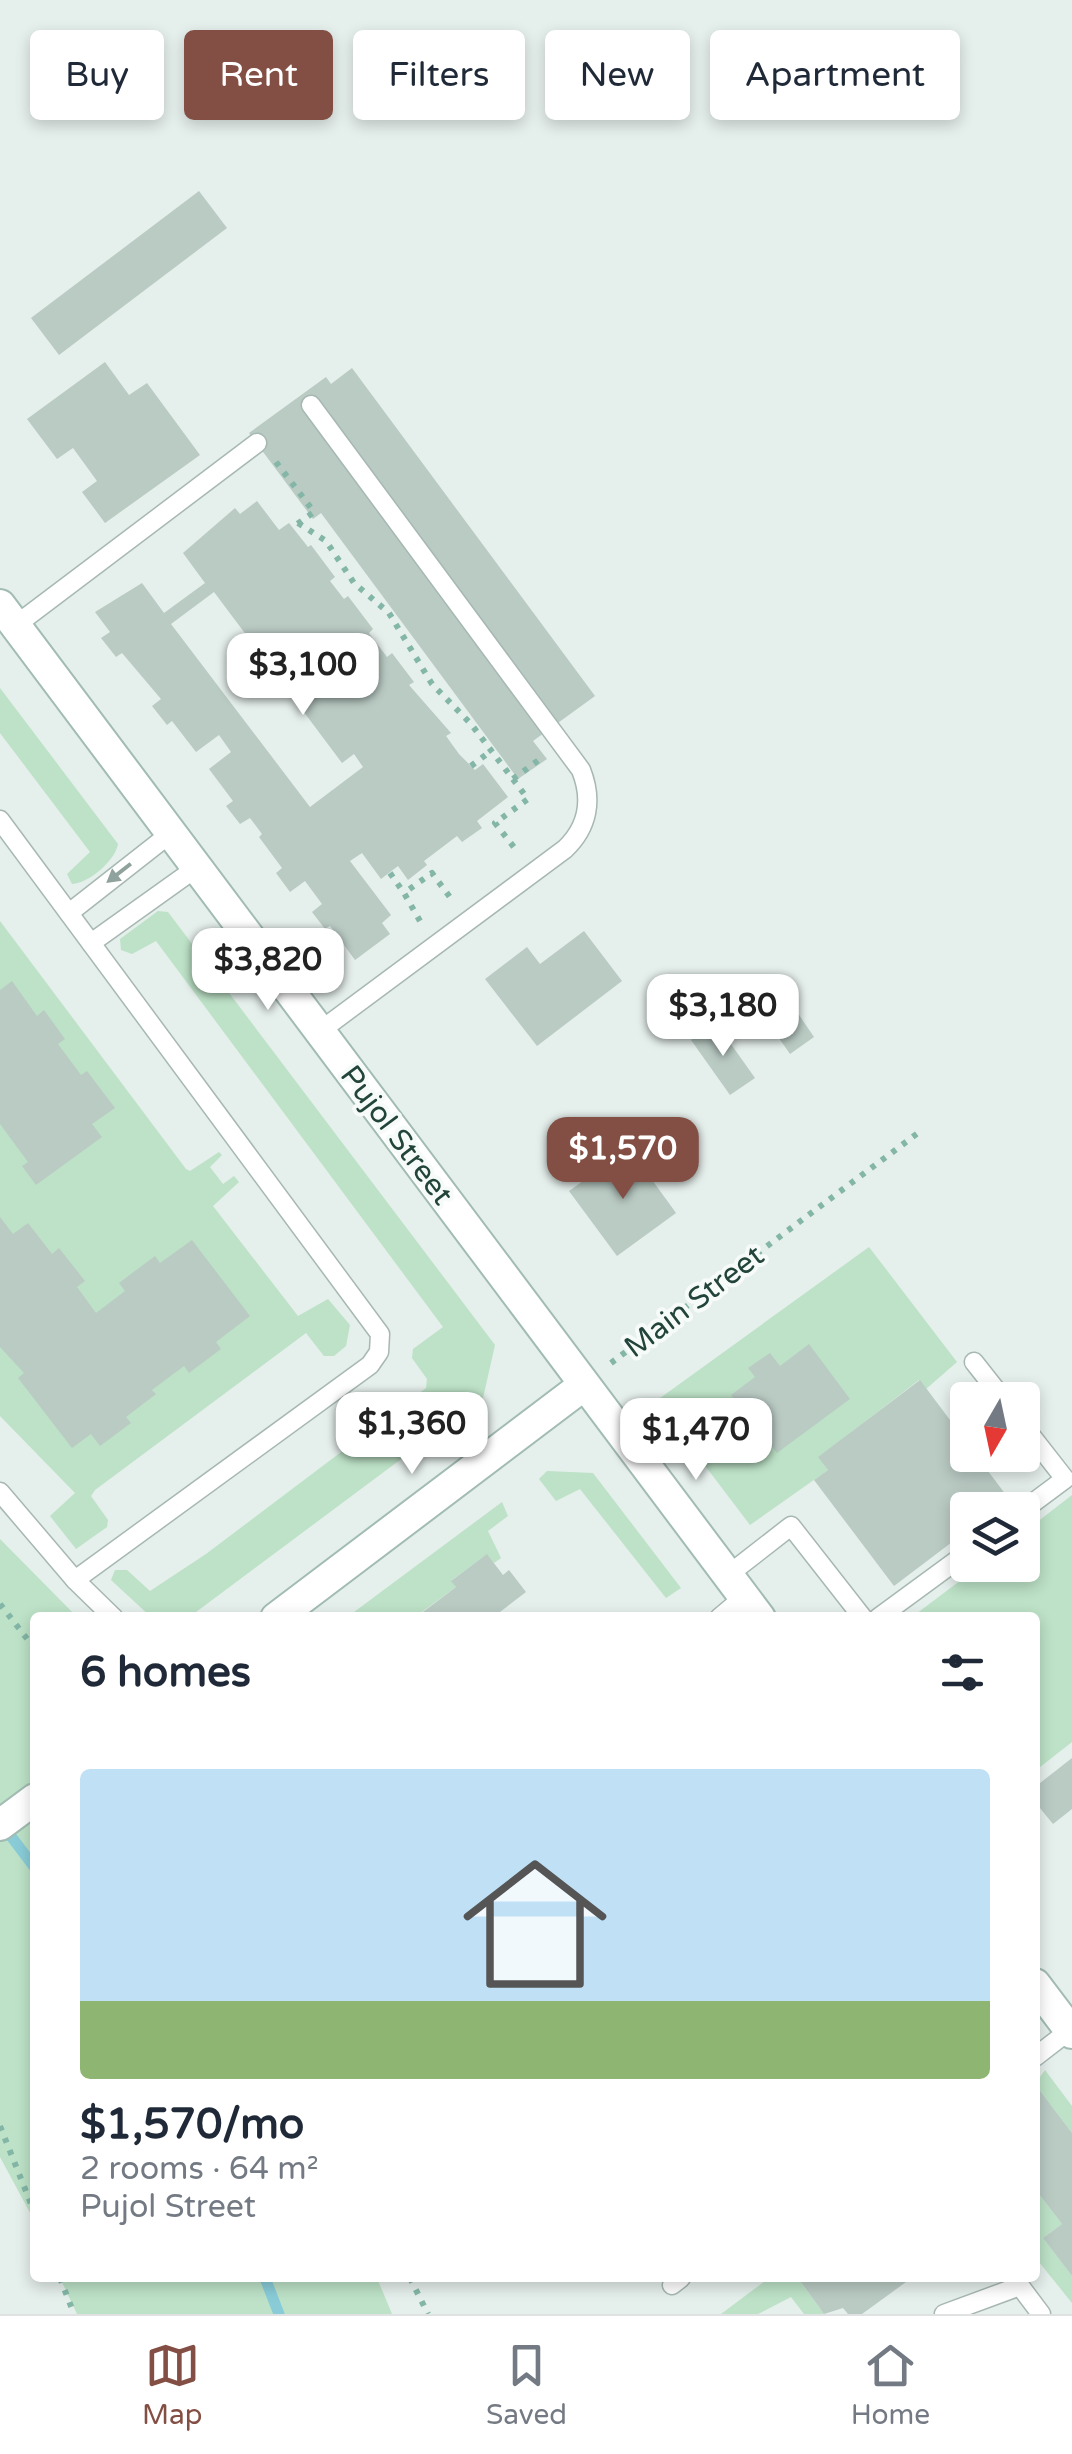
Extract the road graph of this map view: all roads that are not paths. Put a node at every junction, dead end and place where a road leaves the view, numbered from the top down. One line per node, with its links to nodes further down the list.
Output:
1 (310, 405): 9 (lane)
2 (264, 449): 3 (lane)
3 (8, 615): 5 (street, Pujol Street)
4 (0, 820): 7 (lane)
5 (170, 833): 6 (street, Pujol Street); 7 (lane, one-way to 7)
6 (196, 868): 8 (lane); 9 (street, Pujol Street)
7 (69, 913): 8 (lane)
8 (91, 943): 17 (lane)
9 (320, 1031): 12 (street, Pujol Street)
10 (974, 1362): 11 (lane)
11 (990, 1382)
12 (584, 1385): 18 (street, Pujol Street); 20 (street)
13 (1040, 1447): 15 (lane)
14 (0, 1492): 17 (lane)
15 (1040, 1498)
16 (950, 1565): 22 (lane)
17 (74, 1580): 19 (lane)
18 (744, 1597): 21 (lane)
19 (108, 1612)
20 (284, 1612)
21 (858, 1612)
22 (886, 1612)
23 (30, 1803): 24 (street)
24 (0, 1825)
25 (1040, 1991): 26 (street)
26 (1071, 2032): 27 (lane)
27 (1040, 2054)
28 (944, 2314): 29 (lane)
29 (1042, 2314)

